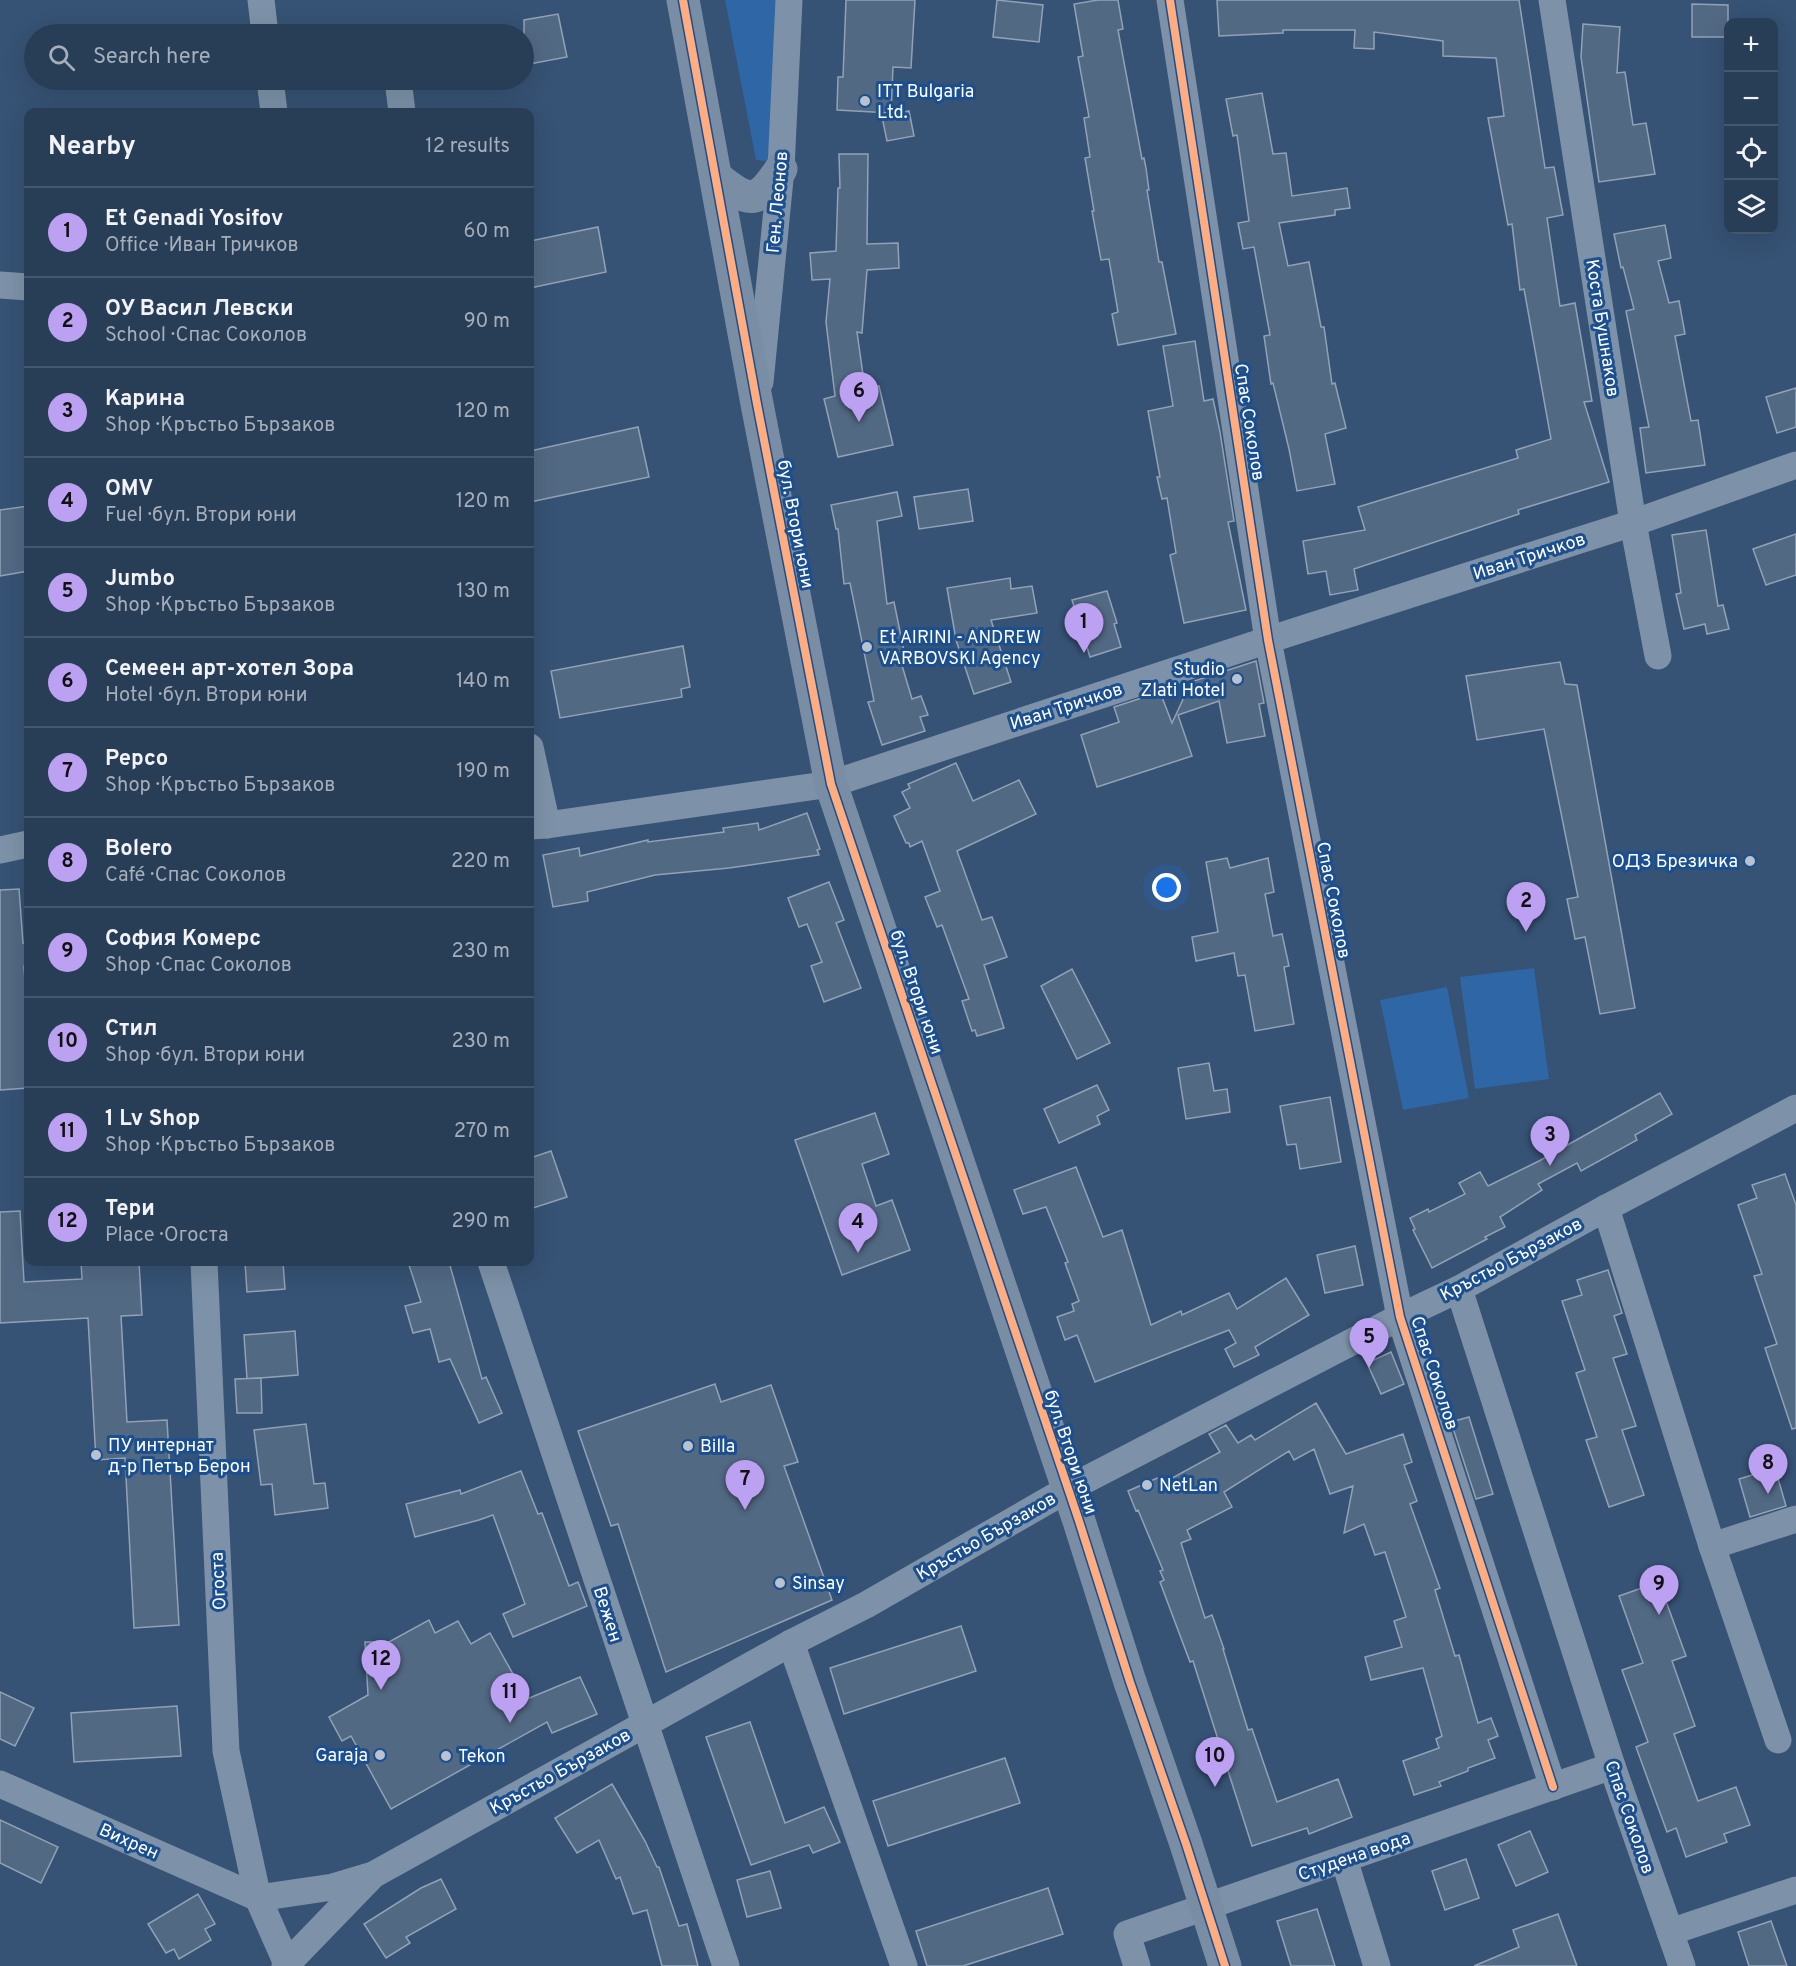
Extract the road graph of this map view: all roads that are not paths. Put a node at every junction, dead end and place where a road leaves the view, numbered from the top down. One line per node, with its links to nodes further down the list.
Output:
1 (261, 0): 6 (street)
2 (683, 0): 12 (street, бул. Втори юни)
3 (789, 0): 11 (street, Ген. Леонов)
4 (1170, 0): 18 (street, Спас Соколов)
5 (1552, 0): 17 (street, Коста Бушнаков)
6 (264, 24)
7 (271, 90): 9 (street)
8 (399, 90): 10 (street)
9 (274, 108)
10 (402, 108)
11 (781, 169): 12 (street); 15 (street, Ген. Леонов)
12 (717, 178): 15 (street, бул. Втори юни)
13 (0, 285): 14 (street)
14 (24, 287)
15 (757, 404): 20 (street, бул. Втори юни)
16 (1796, 465): 17 (street, Иван Тричков)
17 (1632, 523): 18 (street, Иван Тричков); 19 (street, Коста Бушнаков)
18 (1268, 640): 20 (street, Иван Тричков); 30 (street, Спас Соколов)
19 (1658, 656)
20 (831, 784): 22 (street, Иван Тричков); 31 (street, бул. Втори юни)
21 (534, 786): 22 (street)
22 (538, 825)
23 (24, 845): 24 (street)
24 (0, 850)
25 (1796, 1108): 26 (street, Кръстьо Бързаков)
26 (1606, 1208): 29 (street, Кръстьо Бързаков); 33 (street)
27 (204, 1266): 43 (street, Огоста)
28 (492, 1266): 35 (street, Вежен)
29 (1459, 1289): 30 (street, Кръстьо Бързаков); 37 (street, Спас Соколов)
30 (1400, 1317): 31 (street, Кръстьо Бързаков); 39 (street, Спас Соколов)
31 (1068, 1489): 34 (street, Кръстьо Бързаков); 44 (street, бул. Втори юни)
32 (1796, 1519): 33 (street)
33 (1712, 1546): 36 (street)
34 (791, 1643): 35 (street, Кръстьо Бързаков); 48 (street)
35 (645, 1724): 41 (street, Кръстьо Бързаков); 47 (street, Вежен)
36 (1778, 1740)
37 (1612, 1766): 39 (street, Студена вода); 45 (street, Спас Соколов)
38 (0, 1784): 43 (street, Вихрен)
39 (1553, 1786): 40 (street, Студена вода)
40 (1344, 1859): 44 (street, Студена вода); 51 (street)
41 (373, 1875): 43 (street, Кръстьо Бързаков); 46 (street, Кръстьо Бързаков)
42 (1796, 1890): 45 (street)
43 (258, 1898): 46 (street, Огоста)
44 (1207, 1907): 49 (street, Студена вода); 50 (street, бул. Втори юни)
45 (1670, 1932): 52 (street, Спас Соколов)
46 (287, 1965)
47 (726, 1966)
48 (904, 1966)
49 (1137, 1966)
50 (1225, 1966)
51 (1377, 1966)
52 (1682, 1966)

